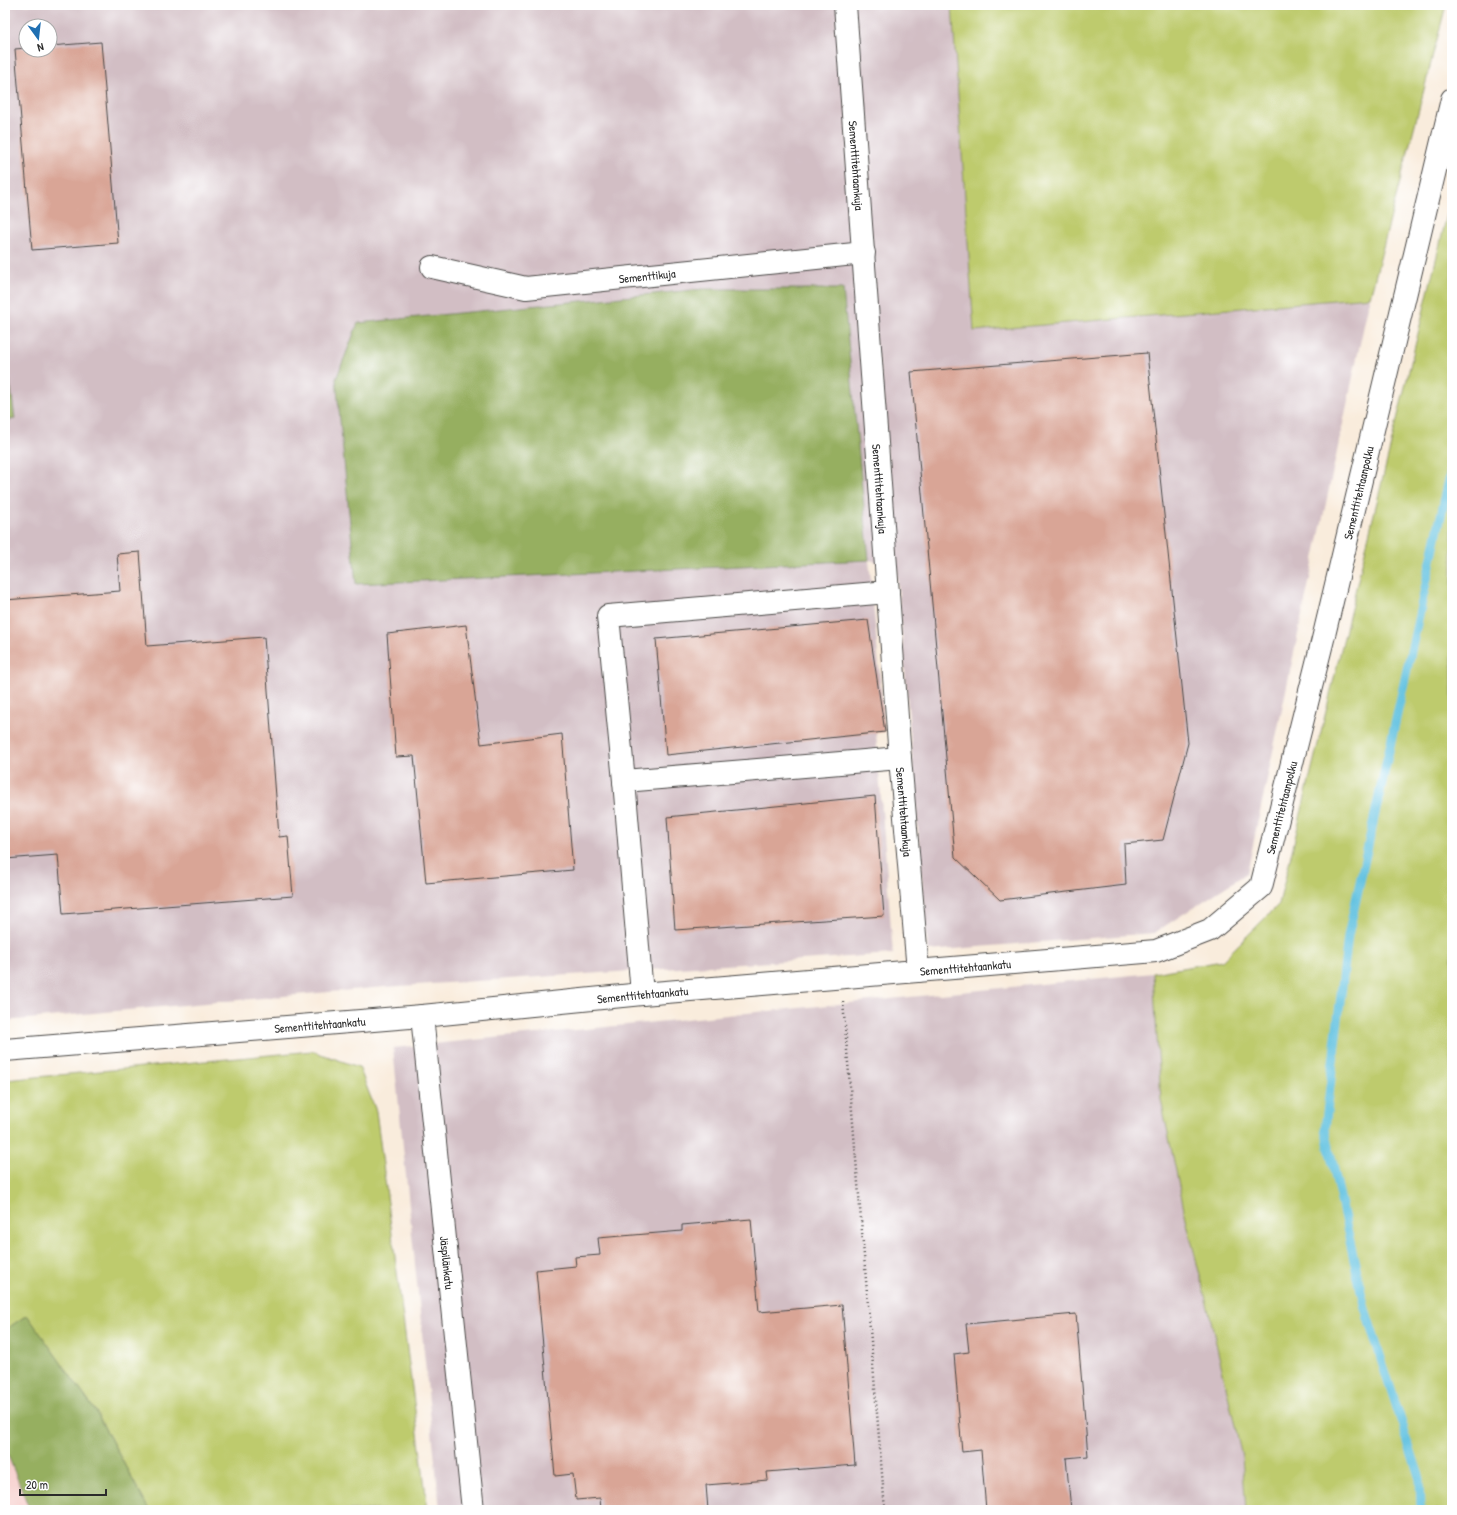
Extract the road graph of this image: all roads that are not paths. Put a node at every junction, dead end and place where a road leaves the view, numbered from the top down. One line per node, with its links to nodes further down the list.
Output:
1 (845, 5): 3 (street, Sementtitehtaankuja)
2 (1452, 99): 8 (street, Sementtitehtaanpolku)
3 (864, 253): 4 (street, Sementtikuja); 5 (street, Sementtitehtaankuja)
4 (432, 268)
5 (888, 592): 6 (street, Sementtitehtaankuja); 7 (street)
6 (900, 758): 7 (street); 9 (street, Sementtitehtaankuja)
7 (624, 781): 10 (street)
8 (1261, 887): 9 (street, Sementtitehtaankatu)
9 (918, 971): 10 (street, Sementtitehtaankatu)
10 (642, 994): 11 (street, Sementtitehtaankatu)
11 (422, 1016): 12 (street, Sementtitehtaankatu); 13 (street, Jäspilänkatu)
12 (5, 1050)
13 (473, 1510)

